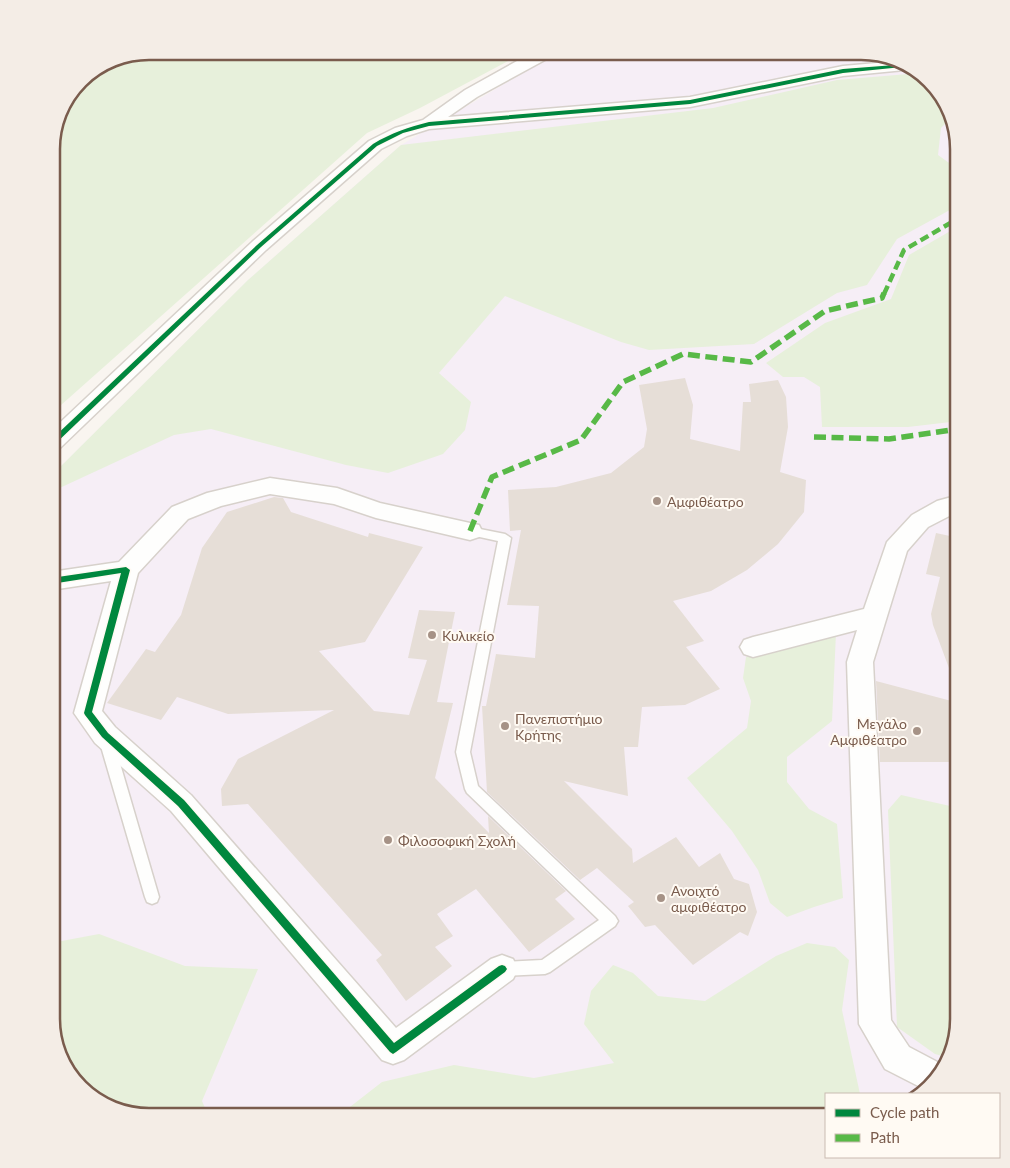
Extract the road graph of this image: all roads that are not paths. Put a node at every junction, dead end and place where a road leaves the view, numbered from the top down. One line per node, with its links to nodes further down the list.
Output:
1 (532, 60): 3 (street)
2 (894, 67): 3 (street)
3 (429, 124): 4 (street)
4 (60, 435)
5 (950, 506): 9 (street)
6 (470, 531): 7 (street); 13 (lane)
7 (126, 570): 8 (street); 11 (street)
8 (60, 581)
9 (874, 616): 10 (street); 14 (street)
10 (753, 647)
11 (105, 736): 12 (lane); 13 (street)
12 (152, 897)
13 (502, 969)
14 (930, 1075)

